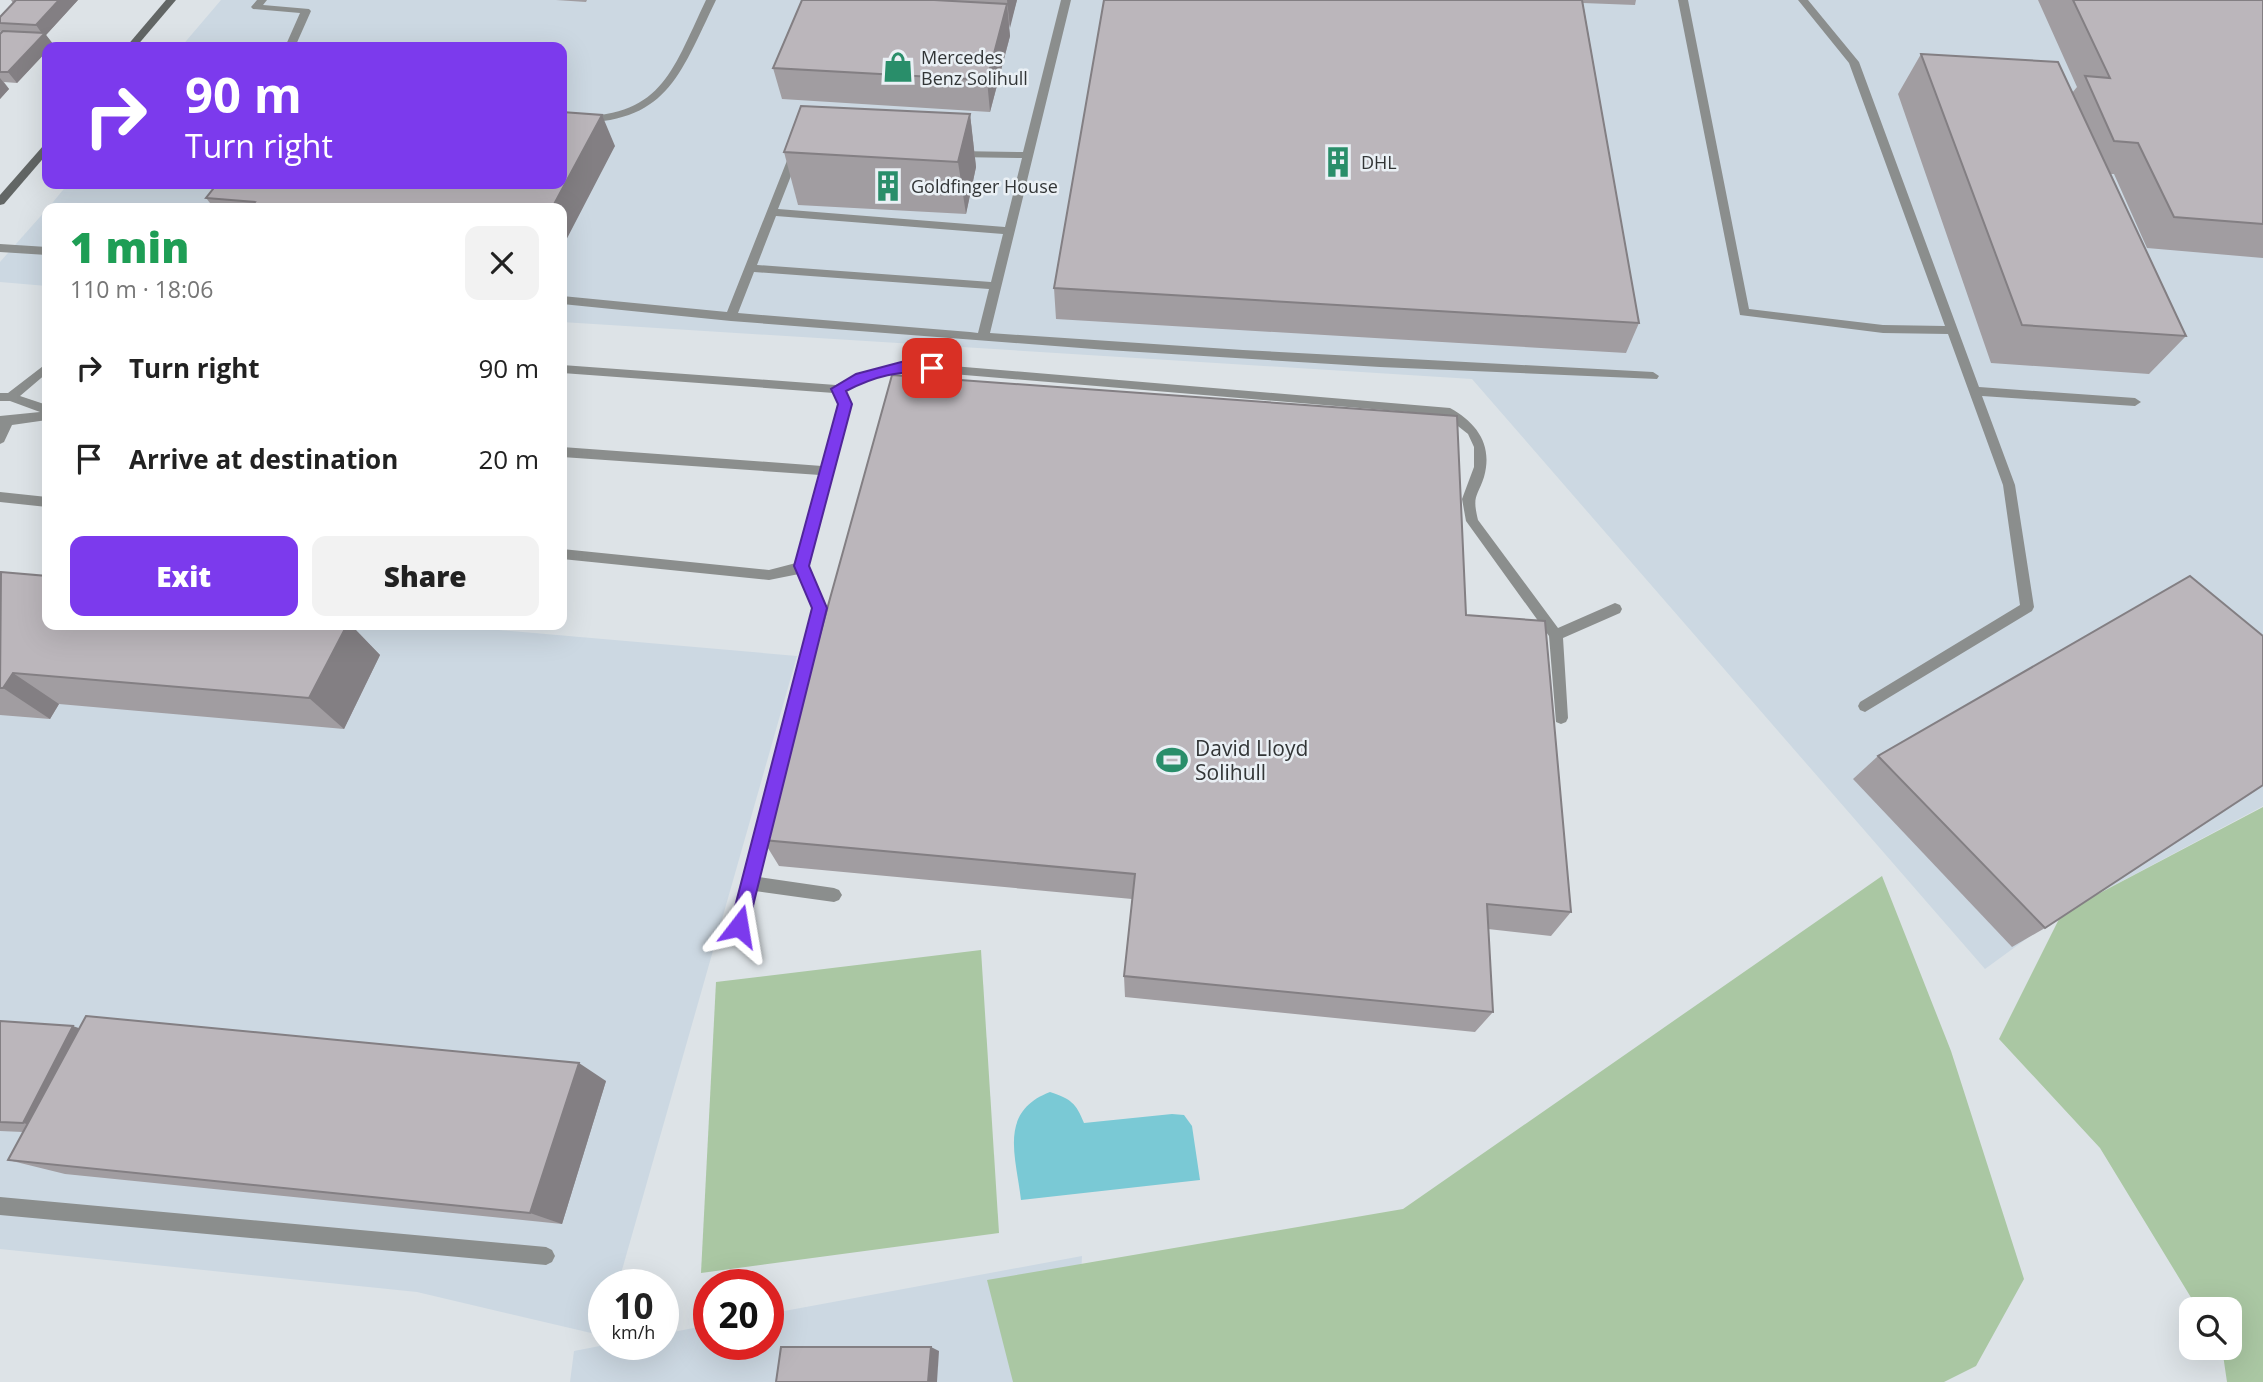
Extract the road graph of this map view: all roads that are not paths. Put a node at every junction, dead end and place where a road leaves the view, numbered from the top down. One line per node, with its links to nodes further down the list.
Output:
1 (171, 0): 7 (street)
2 (262, 0): 8 (lane)
3 (711, 0): 9 (lane)
4 (1066, 0): 13 (lane)
5 (1683, 0): 23 (lane)
6 (1803, 0): 23 (lane)
7 (135, 42)
8 (292, 42)
9 (567, 120)
10 (807, 152): 15 (lane)
11 (944, 153): 13 (lane)
12 (42, 154): 14 (street)
13 (1028, 155): 16 (lane)
14 (0, 202)
15 (771, 212): 16 (lane); 19 (lane)
16 (1009, 231): 20 (lane)
17 (0, 248): 18 (lane)
18 (42, 251)
19 (750, 268): 20 (lane); 22 (lane)
20 (995, 286): 24 (lane)
21 (567, 301): 22 (lane)
22 (731, 317): 24 (lane)
23 (1952, 330): 29 (lane)
24 (983, 337): 27 (lane)
25 (567, 369): 28 (lane)
26 (42, 371): 30 (lane)
27 (1653, 376)
28 (838, 389): 37 (lane); 43 (lane)
29 (1975, 391): 31 (lane); 44 (lane)
30 (5, 397): 32 (lane)
31 (2135, 402)
32 (42, 408)
33 (42, 417): 34 (lane)
34 (4, 421): 35 (lane)
35 (0, 439)
36 (567, 452): 37 (lane)
37 (827, 471): 41 (lane)
38 (0, 497): 39 (lane)
39 (42, 501)
40 (567, 555): 41 (lane)
41 (802, 566): 46 (lane)
42 (1615, 609): 43 (lane)
43 (1556, 635): 45 (lane)
44 (1864, 706)
45 (1561, 718)
46 (750, 883): 47 (lane); 48 (lane)
47 (834, 895)
48 (739, 926)
49 (0, 1206): 50 (lane)
50 (547, 1256)

